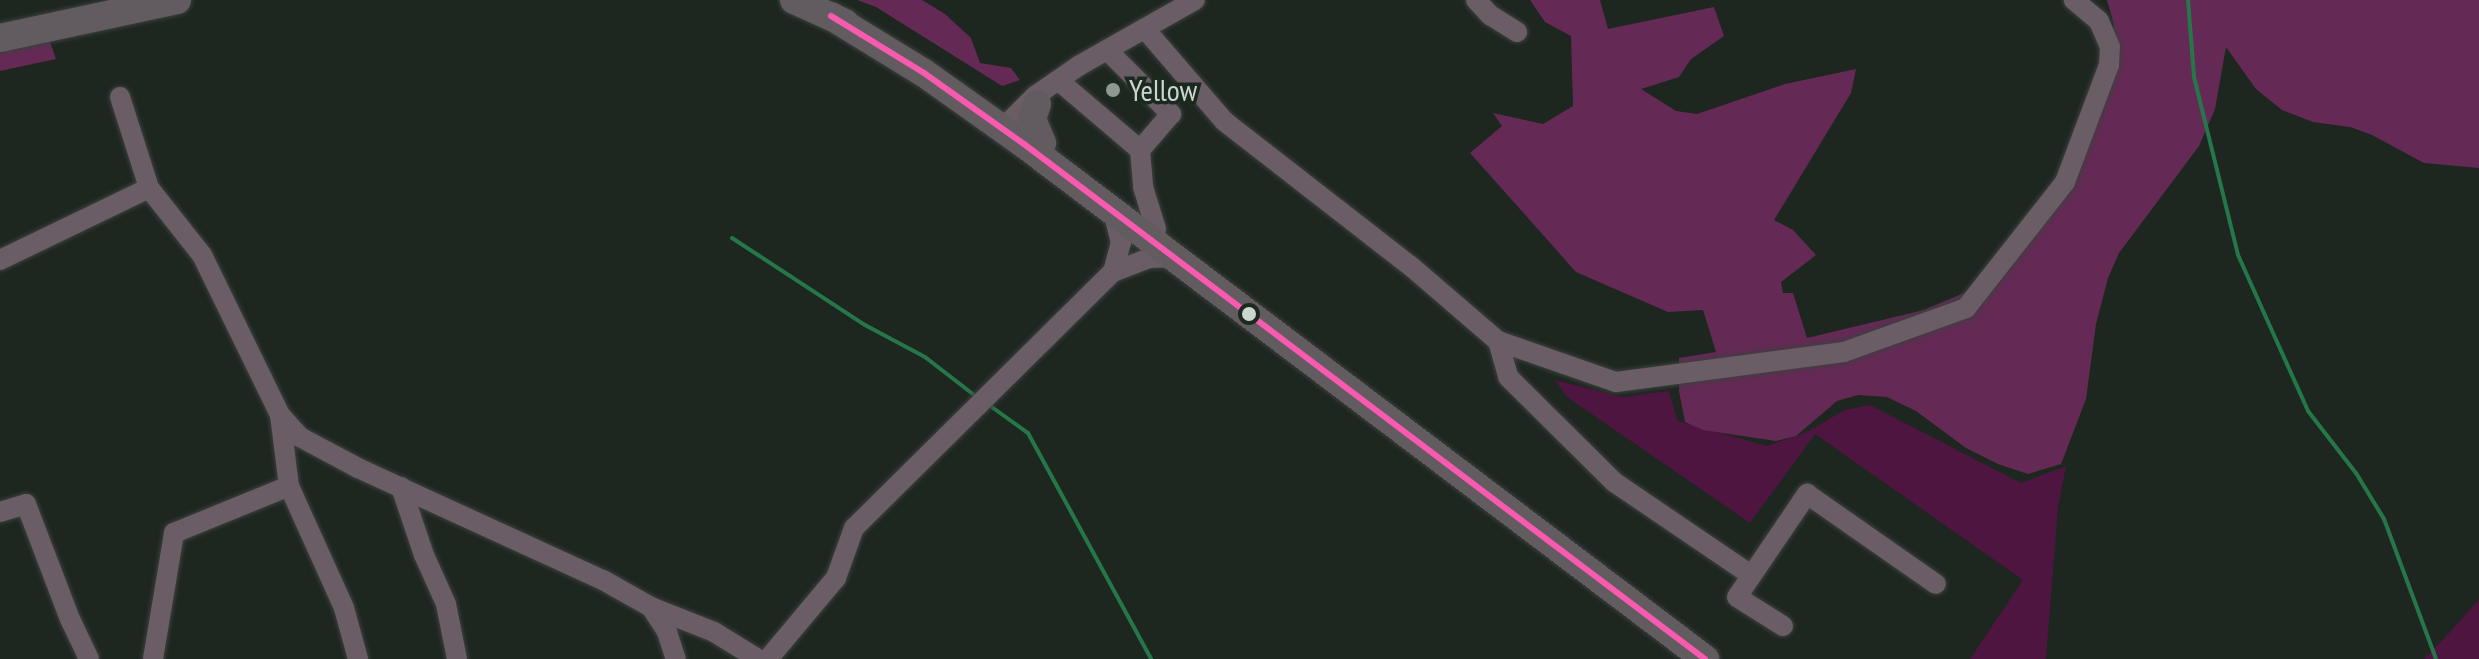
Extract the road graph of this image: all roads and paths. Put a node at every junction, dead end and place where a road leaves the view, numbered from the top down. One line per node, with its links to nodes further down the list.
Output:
1 (177, 0): 8 (highway)
2 (794, 0): 12 (highway)
3 (1195, 0): 6 (street)
4 (1476, 0): 7 (street)
5 (2074, 0): 20 (street)
6 (1145, 29): 9 (street); 20 (street)
7 (1517, 32)
8 (0, 38)
9 (1107, 50): 10 (street); 13 (street)
10 (1059, 81): 12 (street); 13 (street)
11 (120, 97): 14 (street)
12 (1016, 116): 15 (highway); 16 (highway)
13 (1140, 150): 16 (street)
14 (149, 188): 18 (street); 22 (street)
15 (1113, 212): 17 (highway); 19 (street)
16 (1156, 229): 21 (highway)
17 (1173, 257): 19 (street); 21 (highway)
18 (0, 260)
19 (1113, 272): 36 (street)
20 (1498, 341): 26 (street)
21 (1316, 362): 37 (highway)
22 (280, 415): 23 (street); 24 (street)
23 (289, 486): 31 (street); 32 (street)
24 (401, 487): 28 (street); 33 (street)
25 (0, 512): 30 (street)
26 (1751, 575): 27 (street); 29 (street)
27 (1936, 584)
28 (651, 607): 34 (street); 35 (street)
29 (1783, 626)
30 (89, 659)
31 (153, 659)
32 (358, 659)
33 (457, 659)
34 (676, 659)
35 (758, 659)
36 (768, 659)
37 (1705, 659)

